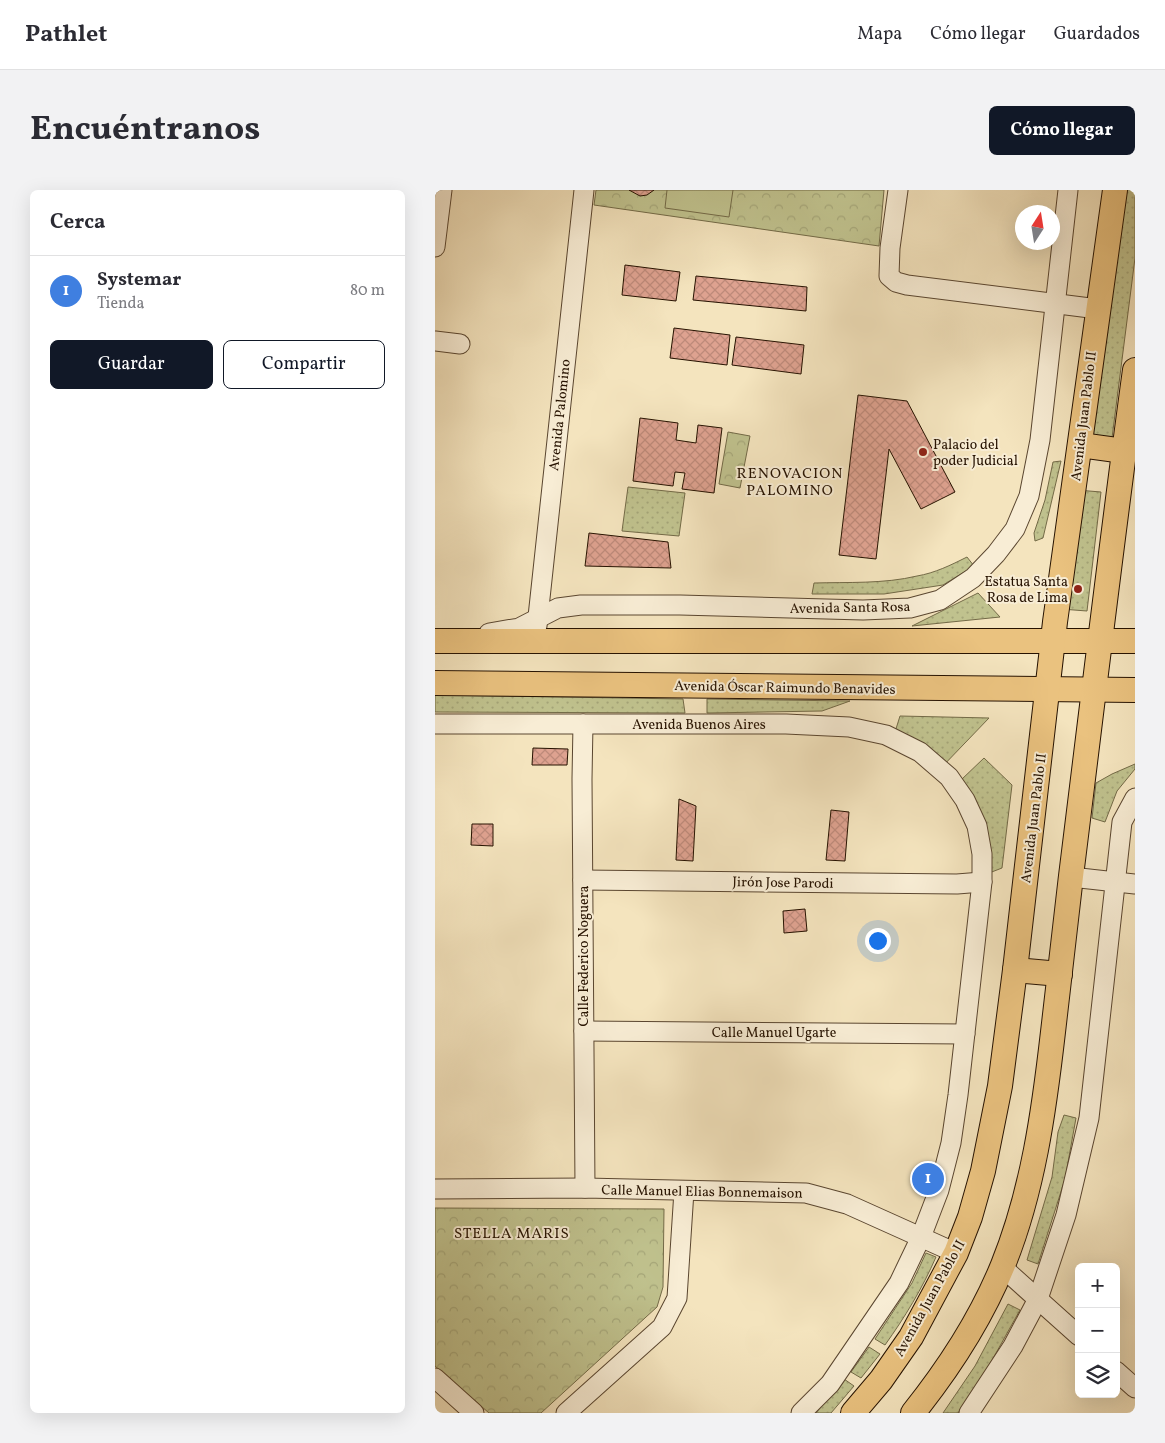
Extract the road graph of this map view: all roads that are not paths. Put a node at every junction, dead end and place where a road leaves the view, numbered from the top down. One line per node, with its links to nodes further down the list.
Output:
1 (442, 190): 6 (street)
2 (584, 190): 14 (street, Avenida Palomino)
3 (898, 190): 7 (street)
4 (1068, 190): 7 (street, Avenida Santa Rosa)
5 (1115, 190): 8 (main road, Avenida Juan Pablo II)
6 (435, 241)
7 (1055, 303): 8 (street); 14 (street, Avenida Santa Rosa)
8 (1098, 309): 12 (main road, Avenida Juan Pablo II)
9 (435, 341): 10 (street)
10 (460, 344)
11 (1135, 370): 13 (main road)
12 (1080, 446): 13 (main road); 17 (main road, Avenida Juan Pablo II)
13 (1124, 451): 18 (main road)
14 (538, 617): 15 (street, Avenida Santa Rosa); 16 (street, Avenida Palomino)
15 (436, 641): 16 (main road)
16 (535, 641): 17 (main road)
17 (1053, 641): 18 (main road); 21 (main road, Avenida Juan Pablo II)
18 (1100, 641): 19 (main road); 22 (main road)
19 (1135, 641)
20 (435, 683): 21 (main road, Avenida Óscar Raimundo Benavides)
21 (1048, 690): 22 (main road, Avenida Óscar Raimundo Benavides); 32 (main road, Avenida Juan Pablo II)
22 (1095, 690): 23 (main road, Avenida Óscar Raimundo Benavides); 27 (main road)
23 (1135, 690)
24 (435, 724): 25 (street, Avenida Buenos Aires)
25 (583, 724): 28 (street, Calle Federico Noguera); 29 (street, Avenida Buenos Aires)
26 (1135, 798): 30 (street)
27 (1071, 877): 30 (street); 33 (main road)
28 (583, 880): 29 (street, Jirón Jose Parodi); 34 (street, Calle Federico Noguera)
29 (983, 882): 35 (street)
30 (1115, 883): 31 (street); 42 (street)
31 (1135, 884)
32 (1015, 970): 33 (main road); 40 (main road, Avenida Juan Pablo II)
33 (1060, 974): 41 (main road)
34 (584, 1031): 35 (street, Calle Manuel Ugarte); 36 (street, Calle Federico Noguera)
35 (965, 1034): 39 (street)
36 (585, 1188): 37 (street, Calle Manuel Elias Bonnemaison); 38 (street, Calle Manuel Elias Bonnemaison)
37 (435, 1189)
38 (684, 1190): 39 (street, Calle Manuel Elias Bonnemaison); 48 (street)
39 (921, 1237): 40 (street, Calle Manuel Elias Bonnemaison); 49 (street)
40 (956, 1253): 50 (main road, Avenida Juan Pablo II)
41 (1002, 1267): 42 (street); 51 (main road)
42 (1038, 1299): 43 (street); 52 (street)
43 (1075, 1332)
44 (1120, 1375): 46 (street)
45 (435, 1378): 47 (street)
46 (1135, 1388)
47 (474, 1413)
48 (566, 1413)
49 (801, 1413)
50 (853, 1413)
51 (913, 1413)
52 (969, 1413)

